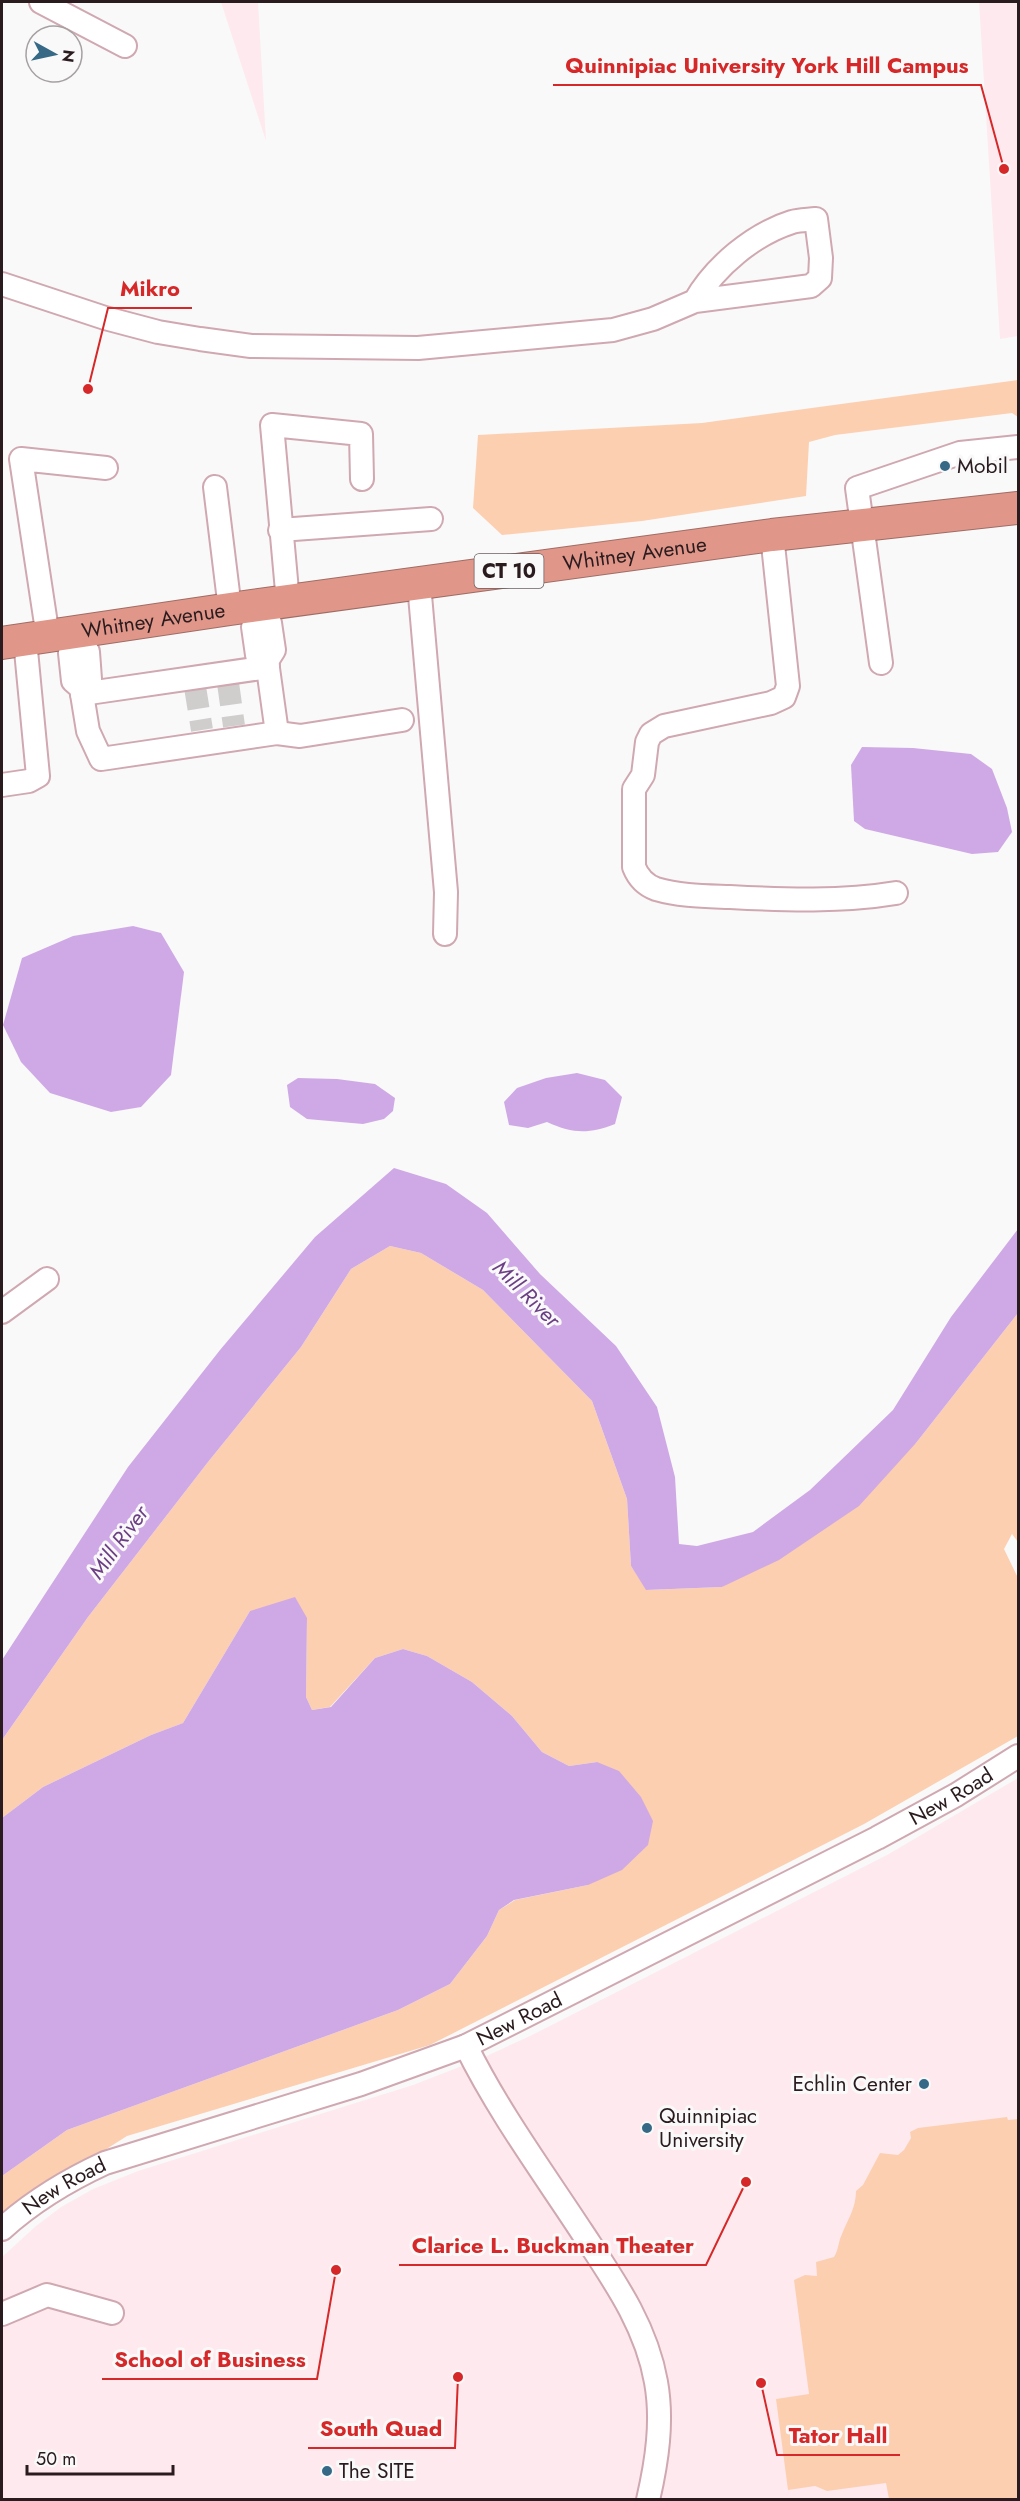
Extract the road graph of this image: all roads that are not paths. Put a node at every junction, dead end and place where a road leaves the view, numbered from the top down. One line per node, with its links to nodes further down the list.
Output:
1 (40, 2): 2 (street)
2 (125, 46)
3 (2, 284): 4 (street)
4 (695, 301): 4 (street)
5 (1018, 447): 11 (street)
6 (106, 468): 16 (street)
7 (362, 480): 12 (street)
8 (216, 487): 15 (street)
9 (1018, 508): 11 (highway, Whitney Avenue / CT 10)
10 (431, 519): 12 (street)
11 (862, 525): 13 (highway, Whitney Avenue / CT 10); 17 (street)
12 (280, 530): 15 (street)
13 (772, 535): 14 (highway, Whitney Avenue / CT 10); 23 (street)
14 (419, 584): 15 (highway, Whitney Avenue / CT 10); 24 (street)
15 (259, 608): 16 (highway, Whitney Avenue / CT 10); 18 (street)
16 (46, 640): 19 (street); 22 (street)
17 (881, 663)
18 (268, 664): 19 (street); 21 (street)
19 (82, 691): 21 (street)
20 (402, 720): 21 (street)
21 (278, 733)
22 (2, 785)
23 (896, 893)
24 (445, 934)
25 (48, 1279): 26 (street)
26 (2, 1312)
27 (1018, 1756): 28 (street, New Road)
28 (466, 2046): 29 (street, New Road); 32 (street)
29 (2, 2229)
30 (112, 2313): 31 (street)
31 (2, 2314)
32 (648, 2499)

